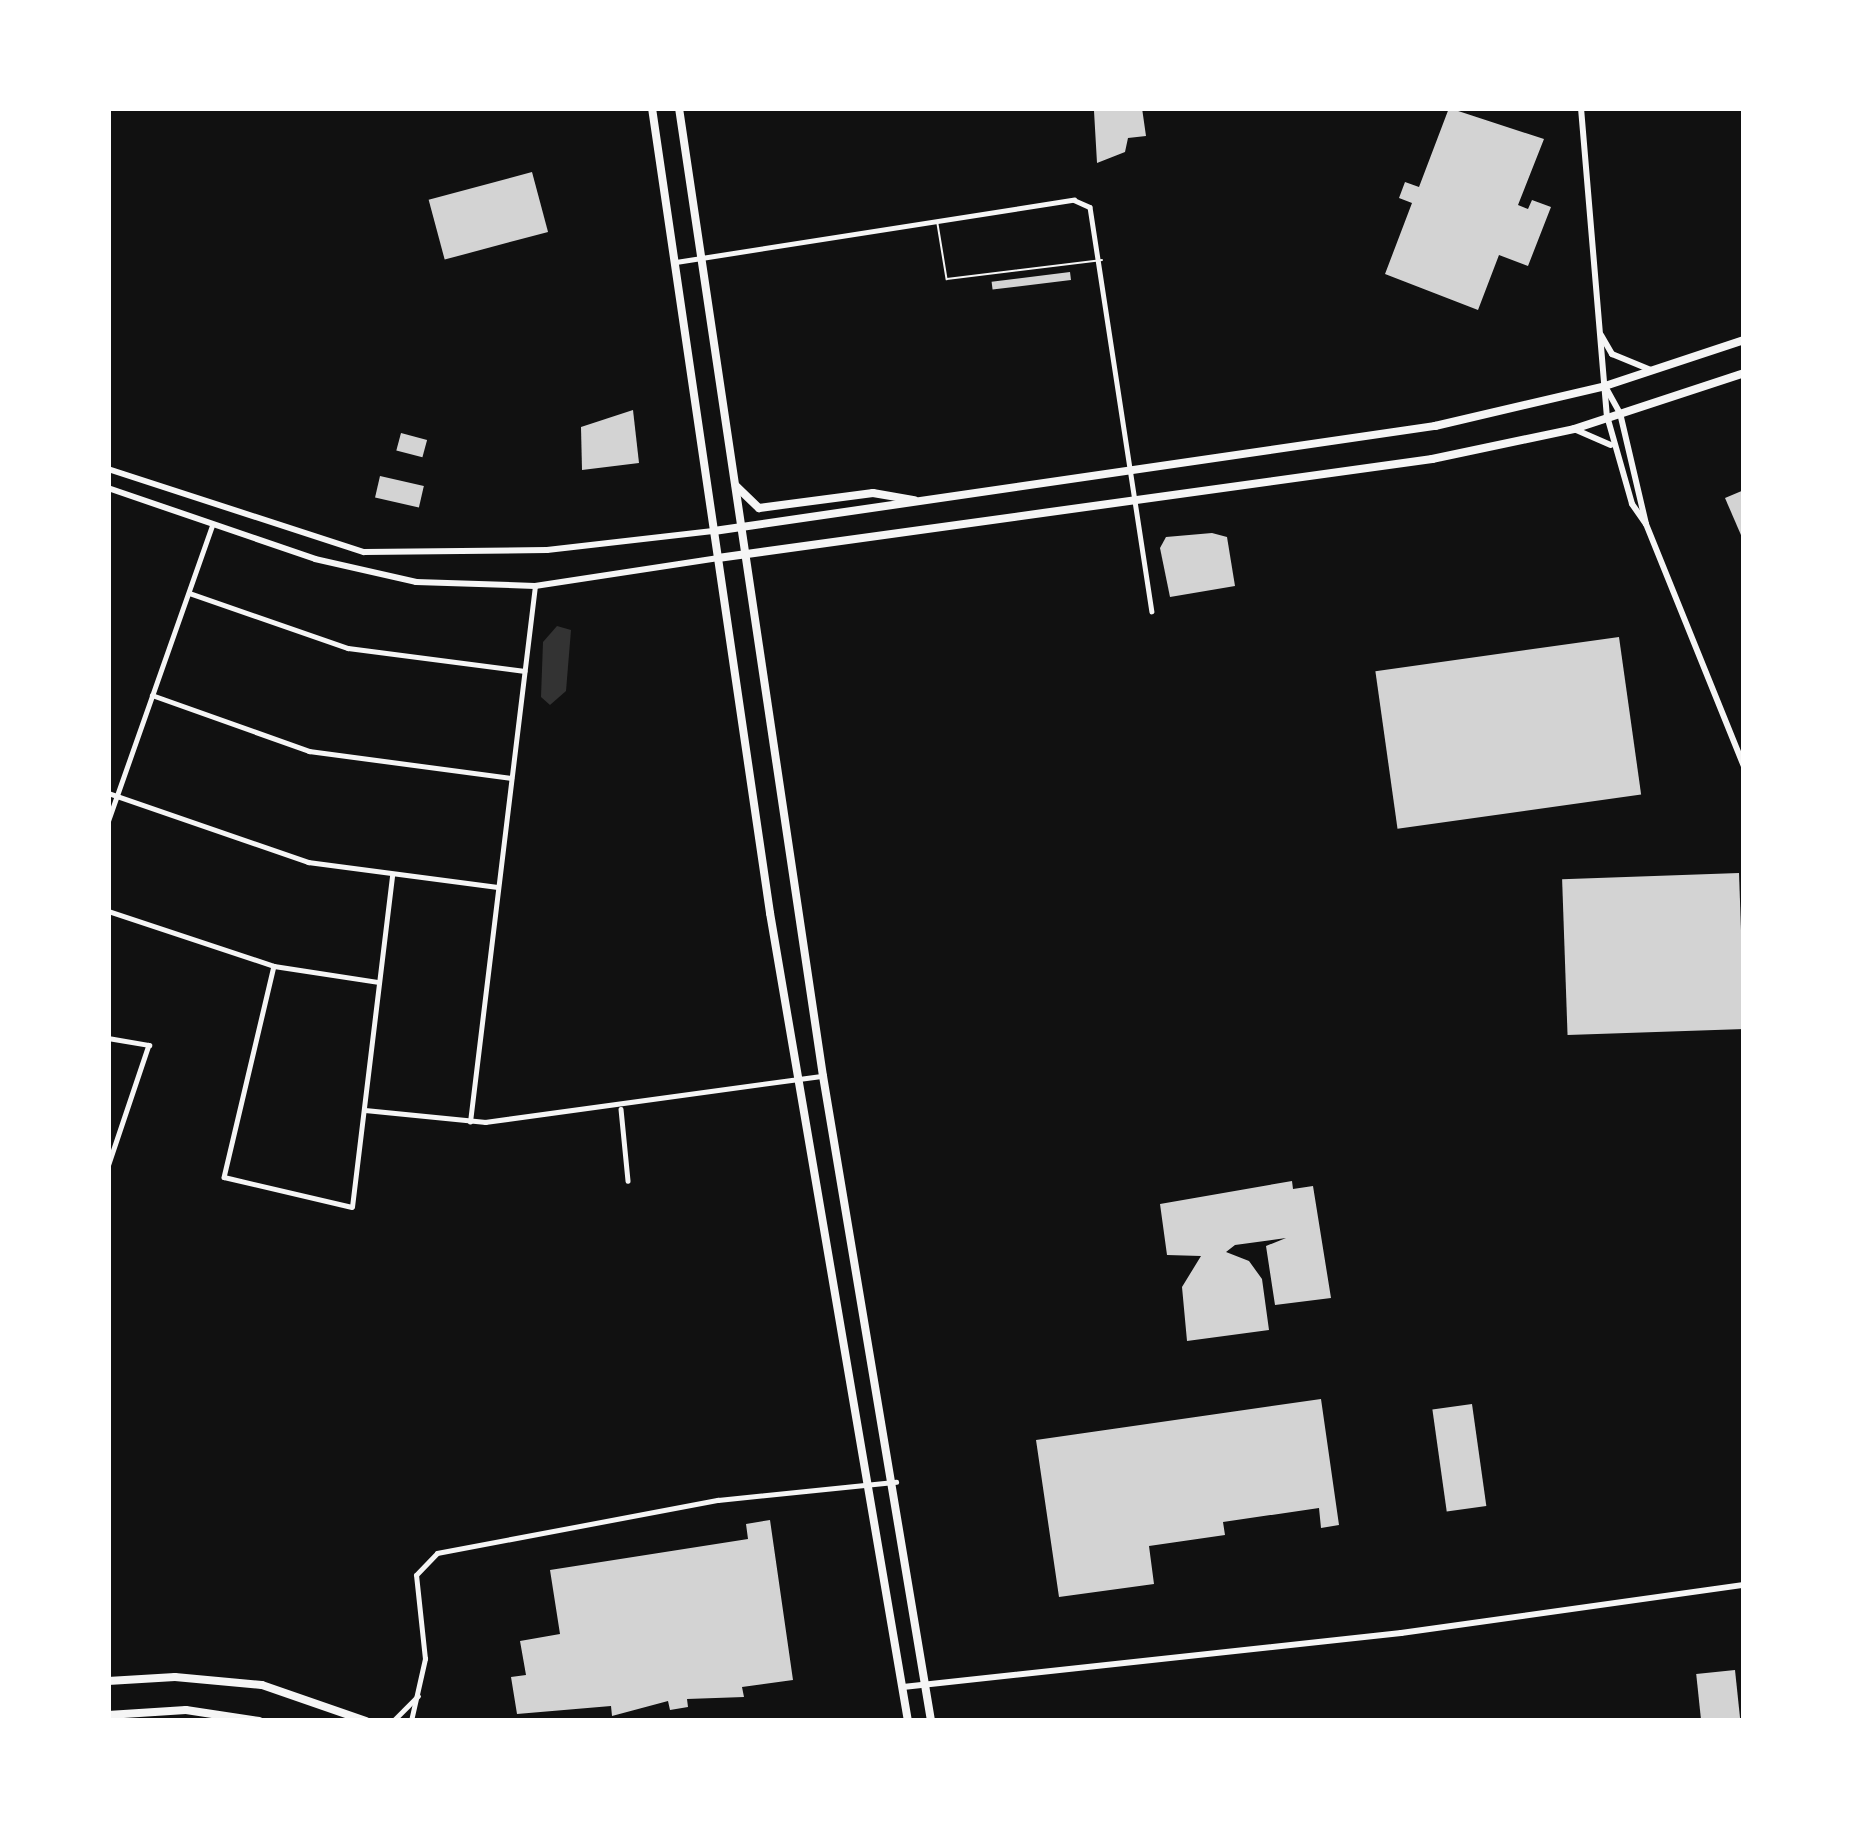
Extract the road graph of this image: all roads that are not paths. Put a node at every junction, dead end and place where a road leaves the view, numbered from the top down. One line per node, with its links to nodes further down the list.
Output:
1 (652, 108): 7 (main road)
2 (679, 108): 5 (main road)
3 (1581, 108): 8 (street)
4 (938, 221): 5 (street); 6 (street); 6 (lane)
5 (702, 259): 7 (street); 19 (main road)
6 (1102, 260): 18 (street)
7 (676, 262): 26 (main road)
8 (1597, 327): 10 (street); 12 (street)
9 (1744, 340): 10 (main road)
10 (1654, 370): 12 (main road)
11 (1744, 373): 13 (main road)
12 (1605, 386): 13 (street); 14 (street); 18 (main road)
13 (1620, 413): 14 (main road); 24 (street)
14 (1607, 416): 15 (main road); 16 (street)
15 (1574, 429): 16 (street); 21 (main road)
16 (1614, 447): 24 (street)
17 (108, 469): 26 (street)
18 (1130, 470): 21 (street); 22 (main road)
19 (735, 485): 22 (main road); 25 (main road)
20 (108, 488): 23 (street)
21 (1135, 496): 27 (main road); 31 (street)
22 (926, 501): 25 (main road)
23 (213, 524): 29 (street); 30 (street)
24 (1646, 524): 34 (street)
25 (741, 528): 26 (main road); 27 (main road)
26 (714, 531): 28 (main road)
27 (745, 554): 28 (main road); 45 (main road)
28 (718, 558): 29 (street); 46 (main road)
29 (535, 586): 32 (street)
30 (189, 593): 32 (street); 33 (street)
31 (1152, 611)
32 (525, 671): 35 (street)
33 (152, 695): 35 (street); 37 (street)
34 (1744, 766)
35 (511, 778): 40 (street)
36 (108, 793): 37 (street)
37 (116, 796): 38 (street); 39 (street)
38 (108, 820)
39 (392, 874): 40 (street); 43 (street)
40 (497, 887): 49 (street)
41 (108, 911): 42 (street)
42 (274, 966): 43 (street); 48 (street)
43 (379, 982): 48 (street)
44 (108, 1038): 51 (street)
45 (823, 1076): 46 (street); 54 (main road)
46 (798, 1079): 47 (street); 55 (main road)
47 (621, 1106): 49 (street); 53 (street)
48 (363, 1110): 49 (street)
49 (470, 1122)
50 (108, 1148): 51 (street)
51 (118, 1150): 52 (street)
52 (108, 1167)
53 (628, 1180)
54 (896, 1482): 55 (street); 57 (main road)
55 (874, 1486): 58 (main road); 62 (street)
56 (1744, 1585): 60 (street)
57 (912, 1594): 58 (main road); 60 (main road)
58 (890, 1595): 61 (main road)
59 (108, 1682): 65 (main road)
60 (926, 1687): 61 (street); 69 (main road)
61 (903, 1688): 68 (main road)
62 (418, 1696): 66 (street); 67 (street)
63 (108, 1715): 64 (main road)
64 (259, 1721)
65 (366, 1721)
66 (393, 1721)
67 (411, 1721)
68 (908, 1721)
69 (931, 1721)

